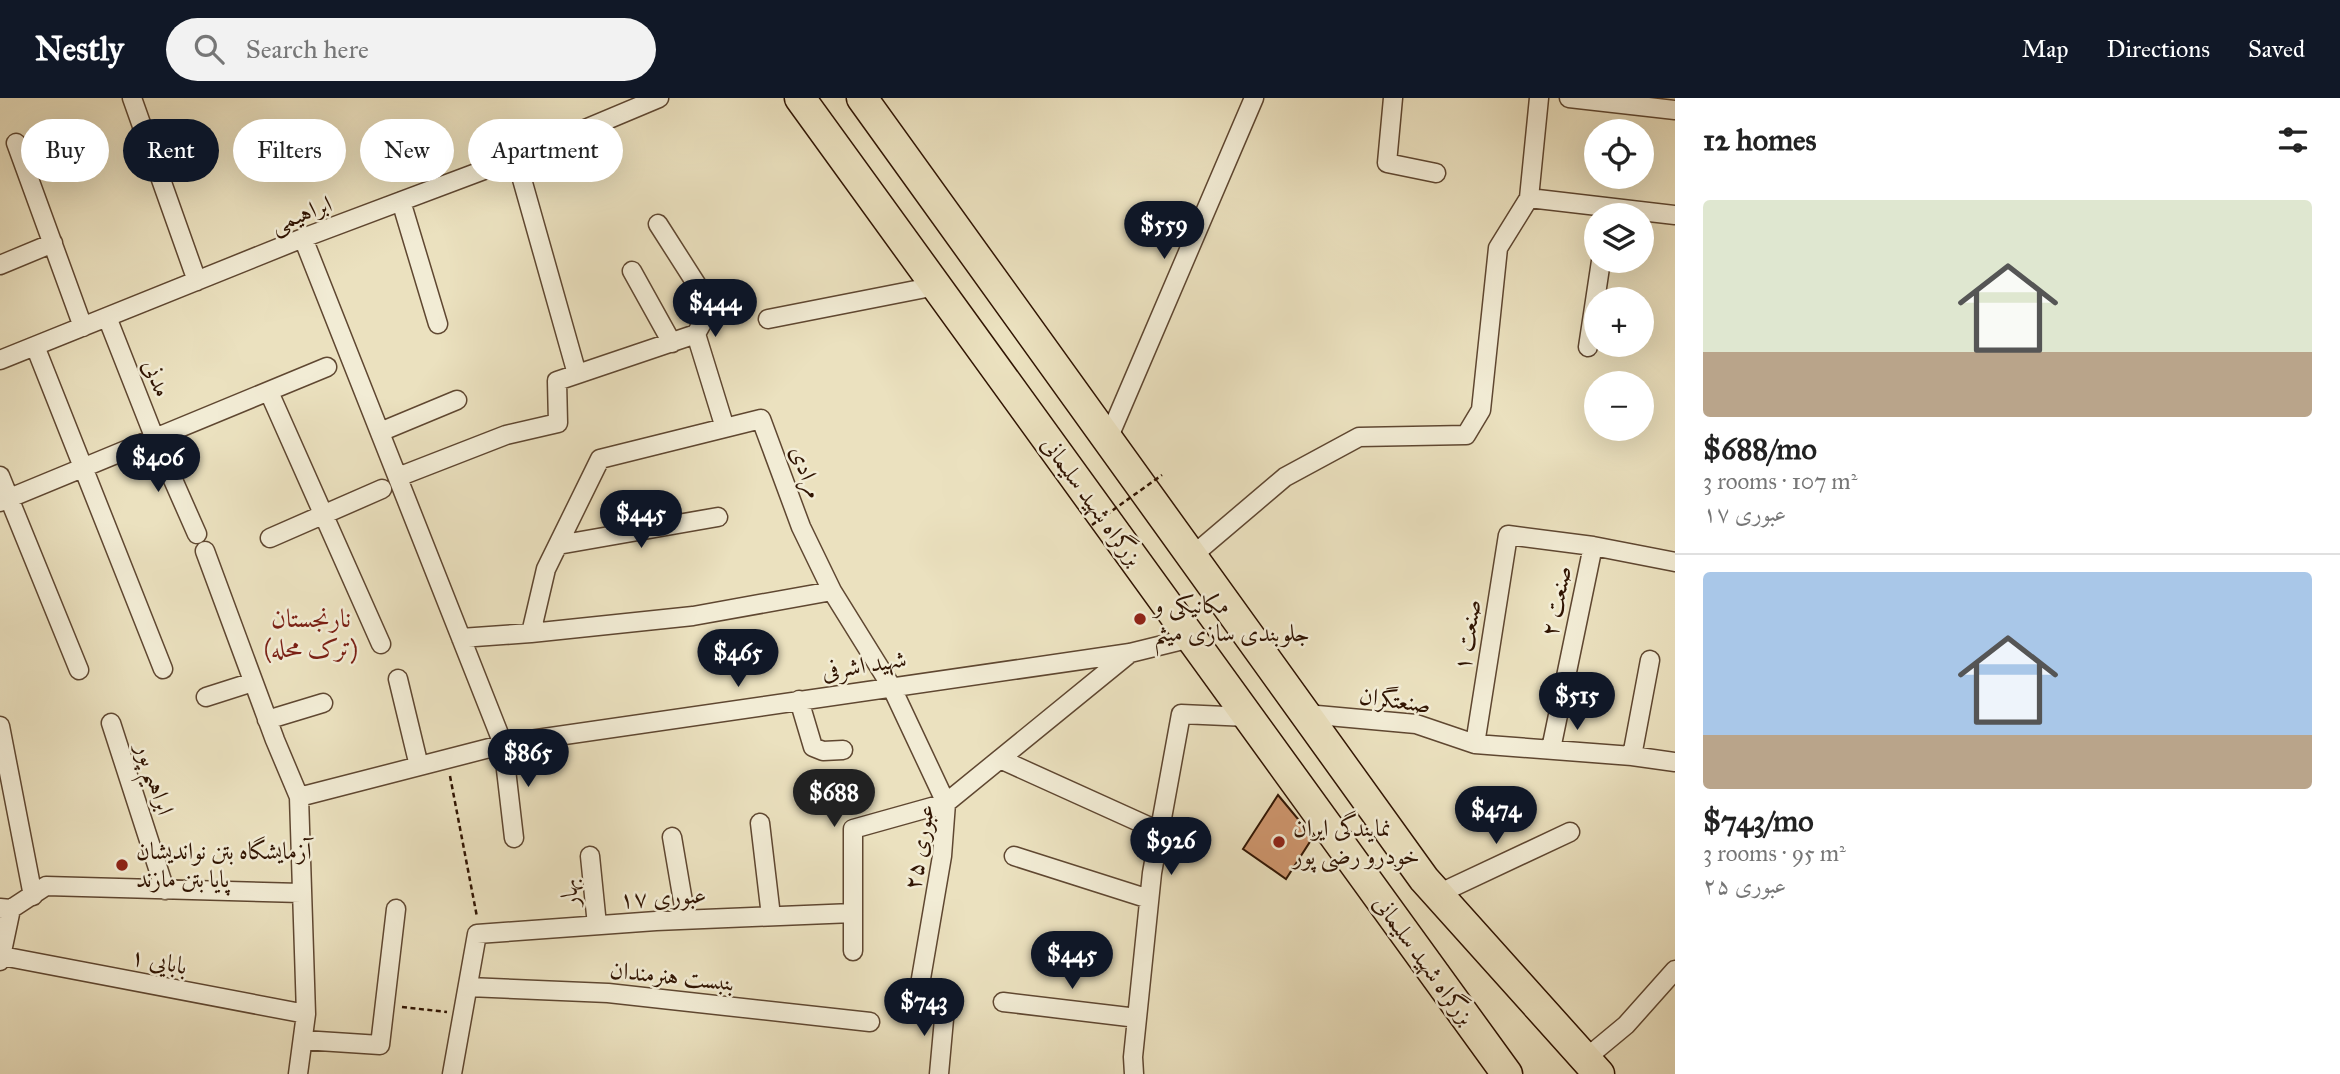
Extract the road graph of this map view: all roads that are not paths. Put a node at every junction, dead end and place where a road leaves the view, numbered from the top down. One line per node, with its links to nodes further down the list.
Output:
1 (132, 98): 25 (street)
2 (659, 98): 10 (street, ابراهیمی)
3 (800, 98): 26 (highway, بزرگراه شهید سلیمانی)
4 (862, 98): 42 (highway, بزرگراه شهید سلیمانی)
5 (1254, 98): 42 (street)
6 (1393, 98): 12 (street)
7 (1539, 98): 15 (street)
8 (1569, 98): 9 (street)
9 (1663, 105)
10 (609, 119)
11 (16, 142): 22 (street)
12 (1436, 173)
13 (468, 176): 16 (street, ابراهیمی)
14 (523, 182): 36 (street)
15 (1529, 198): 17 (street); 54 (street)
16 (401, 201): 21 (street, ابراهیمی); 29 (street)
17 (1584, 207)
18 (1654, 214): 19 (street)
19 (1675, 215)
20 (658, 224): 31 (street)
21 (303, 238): 25 (street, ابراهیمی); 40 (street)
22 (52, 243): 23 (street); 30 (street)
23 (0, 265)
24 (632, 271): 32 (street)
25 (197, 281): 27 (street, ابراهیمی)
26 (936, 286): 28 (street); 59 (highway, بزرگراه شهید سلیمانی)
27 (107, 317): 30 (street, ابراهیمی); 41 (street, مدنی)
28 (768, 319)
29 (438, 324)
30 (83, 327): 33 (street, ابراهیمی)
31 (696, 334): 32 (street); 39 (street)
32 (672, 343): 36 (street)
33 (35, 346): 34 (street, ابراهیمی); 43 (street)
34 (0, 360)
35 (327, 367): 37 (street)
36 (578, 374): 45 (street)
37 (269, 391): 41 (street); 48 (street)
38 (457, 400): 40 (street)
39 (726, 428): 52 (street, مرادی); 56 (street, مرادی)
40 (380, 432): 45 (street)
41 (155, 439): 43 (street); 66 (street, مدنی)
42 (1108, 439): 54 (highway, بزرگراه شهید سلیمانی)
43 (85, 468): 47 (street); 63 (street)
44 (0, 476): 47 (street)
45 (398, 477): 58 (street)
46 (382, 489): 48 (street)
47 (4, 501): 64 (street)
48 (326, 515): 51 (street); 60 (street)
49 (718, 517): 52 (street)
50 (1508, 535): 53 (street, صنعت ۲); 77 (street, صنعت ۱)
51 (270, 538)
52 (558, 545): 57 (street)
53 (1592, 546): 55 (street); 78 (street, صنعت ۲)
54 (1192, 556): 71 (highway, بزرگراه شهید سلیمانی)
55 (1675, 562)
56 (832, 591): 57 (street); 67 (street, مرادی)
57 (531, 633): 58 (street)
58 (461, 638): 76 (street)
59 (1191, 638): 61 (street, شهید اشرفی); 72 (highway, بزرگراه شهید سلیمانی)
60 (381, 644)
61 (1130, 653): 67 (street, شهید اشرفی); 81 (street, عبوری ۲۵)
62 (1650, 660): 80 (street)
63 (163, 669)
64 (79, 670)
65 (398, 678): 83 (street)
66 (253, 682): 68 (street); 73 (street, مدنی)
67 (891, 686): 69 (street, شهید اشرفی); 85 (street, مرادی)
68 (206, 697)
69 (799, 700): 76 (street, شهید اشرفی); 79 (street)
70 (323, 704): 73 (street)
71 (1306, 714): 77 (street, صنعتگران); 93 (highway, بزرگراه شهید سلیمانی)
72 (1248, 717): 87 (street); 118 (highway, بزرگراه شهید سلیمانی)
73 (267, 720): 84 (street, مدنی)
74 (111, 723): 94 (street, ابراهیم پور)
75 (1, 737): 96 (street)
76 (503, 744): 83 (street, شهید اشرفی); 90 (street)
77 (1475, 744): 78 (street, صنعتگران)
78 (1551, 749): 80 (street, صنعتگران)
79 (843, 750)
80 (1632, 756): 82 (street, صنعتگران)
81 (1000, 759): 85 (street, عبوری ۲۵); 87 (street)
82 (1675, 762)
83 (419, 766): 84 (street, شهید اشرفی)
84 (299, 797): 95 (street)
85 (946, 803): 100 (street); 116 (street, عبوری ۲۵)
86 (760, 823): 101 (street)
87 (1159, 831): 97 (street)
88 (1570, 832): 93 (street)
89 (672, 837): 102 (street)
90 (514, 838)
91 (590, 856): 103 (street, بهار)
92 (1014, 856): 97 (street)
93 (1431, 886): 113 (highway, بزرگراه شهید سلیمانی)
94 (166, 890): 95 (street); 96 (street)
95 (301, 893): 109 (street)
96 (33, 896): 98 (street)
97 (1149, 899): 110 (street)
98 (5, 909): 105 (street)
99 (396, 909): 112 (street)
100 (853, 913): 101 (street, عبوری ۱۷); 104 (street)
101 (771, 916): 102 (street, عبوری ۱۷)
102 (686, 919): 103 (street, عبوری ۱۷)
103 (597, 925): 107 (street, عبوری ۱۷)
104 (853, 951)
105 (1, 958): 109 (street, بابایی ۱)
106 (1675, 970): 113 (street)
107 (468, 987): 111 (street, بنبست هنرمندان); 115 (street)
108 (1003, 1002): 110 (street)
109 (306, 1014): 112 (street)
110 (1137, 1018): 117 (street)
111 (870, 1022)
112 (303, 1040): 114 (street)
113 (1585, 1069)
114 (298, 1074)
115 (452, 1074)
116 (939, 1074)
117 (1134, 1074)
118 (1507, 1074)

